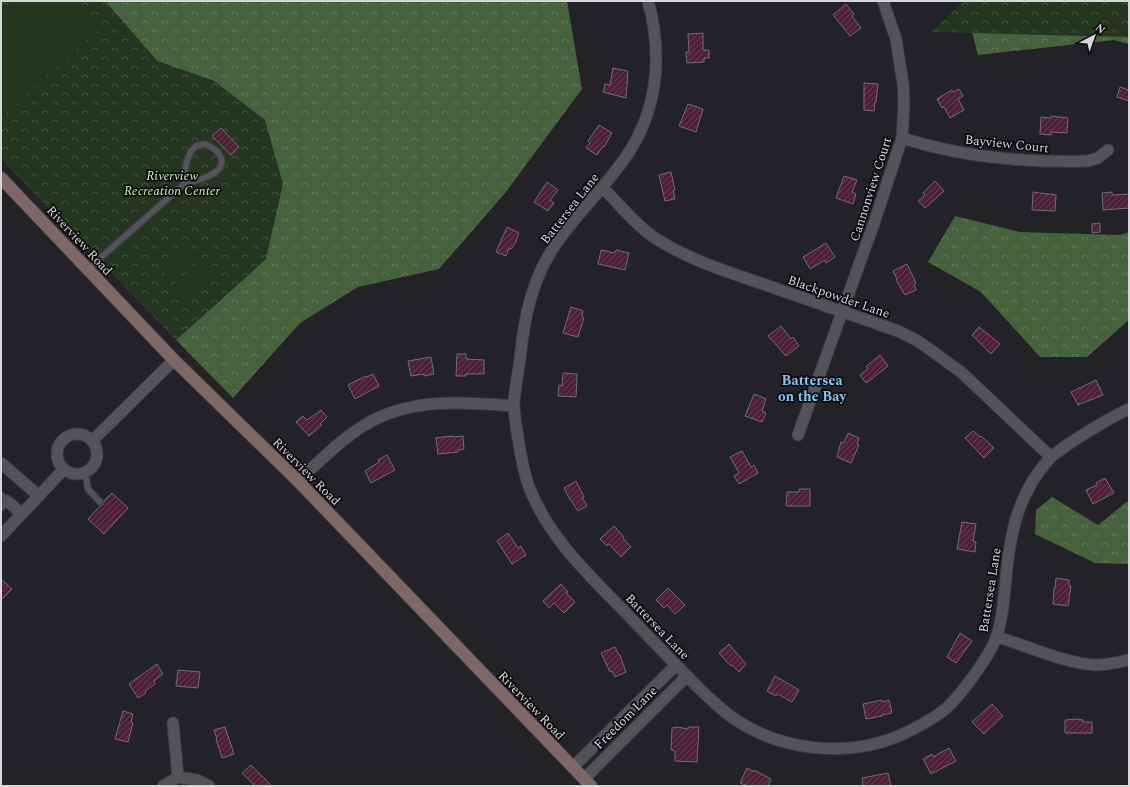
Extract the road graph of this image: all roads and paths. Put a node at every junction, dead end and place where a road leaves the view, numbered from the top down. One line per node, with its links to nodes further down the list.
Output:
1 (648, 1): 7 (street, Battersea Lane)
2 (883, 1): 3 (street, Cannonview Court)
3 (902, 138): 4 (street, Bayview Court); 9 (street, Cannonview Court)
4 (1108, 150)
5 (1, 178): 8 (street, Riverview Road)
6 (184, 184): 6 (lane); 8 (lane)
7 (602, 187): 9 (street, Blackpowder Lane); 11 (street, Battersea Lane)
8 (88, 269): 10 (street, Riverview Road)
9 (842, 312): 13 (street, Cannonview Court); 15 (street, Blackpowder Lane)
10 (174, 360): 14 (street); 19 (street, Riverview Road)
11 (514, 406): 19 (street); 27 (street, Battersea Lane)
12 (1129, 409): 15 (street, Battersea Lane)
13 (798, 435)
14 (92, 441): 17 (street); 18 (street)
15 (1051, 456): 25 (street, Battersea Lane)
16 (1, 462): 20 (street)
17 (64, 469): 18 (street); 20 (street)
18 (85, 472): 22 (lane)
19 (298, 481): 30 (street, Riverview Road)
20 (39, 496): 23 (street)
21 (3, 501): 23 (street)
22 (100, 502)
23 (22, 514): 24 (street)
24 (1, 535)
25 (997, 637): 26 (street); 28 (street, Battersea Lane)
26 (1129, 660)
27 (676, 665): 28 (street, Battersea Lane); 30 (street, Freedom Lane)
28 (687, 676): 32 (street, Freedom Lane)
29 (173, 723): 31 (street)
30 (573, 767): 32 (street, Riverview Road)
31 (178, 777): 33 (street); 34 (street)
32 (587, 782)
33 (163, 786)
34 (209, 786)

